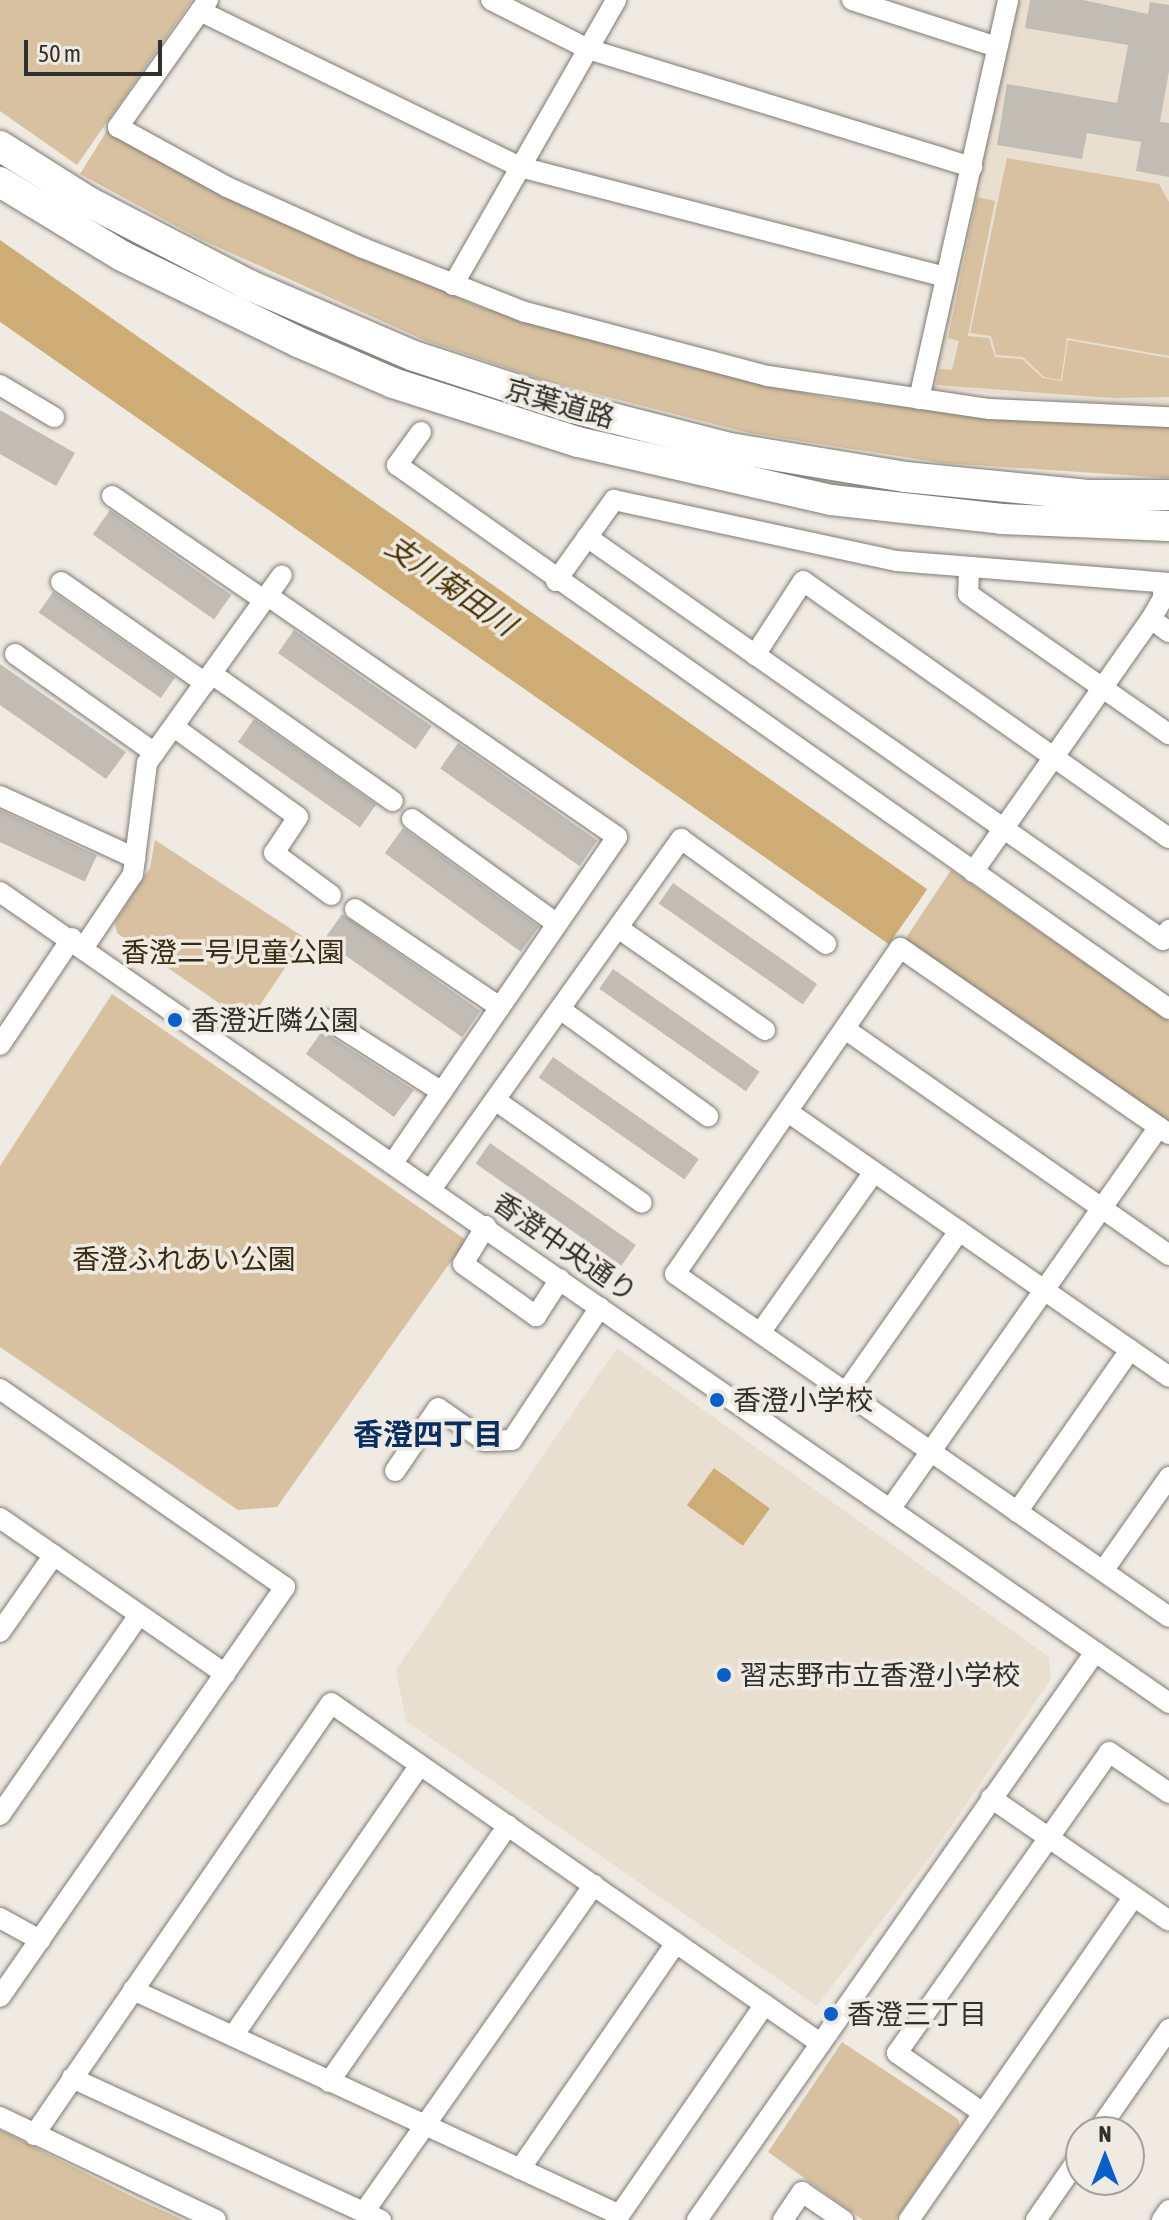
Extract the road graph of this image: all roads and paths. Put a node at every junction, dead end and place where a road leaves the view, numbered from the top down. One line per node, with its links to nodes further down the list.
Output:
1 (491, 0): 7 (street)
2 (616, 0): 7 (street)
3 (852, 0): 6 (street)
4 (1008, 0): 6 (street)
5 (204, 6): 9 (street); 13 (street)
6 (997, 47): 10 (street)
7 (588, 49): 9 (street); 10 (street)
8 (0, 146): 19 (highway, 京葉道路)
9 (520, 167): 12 (street); 13 (street)
10 (972, 167): 12 (street)
11 (0, 182): 21 (highway, 京葉道路)
12 (946, 277): 15 (street)
13 (453, 285): 15 (street)
14 (0, 385): 16 (street)
15 (919, 399): 17 (street)
16 (54, 417)
17 (1169, 417)
18 (421, 432): 25 (street)
19 (1169, 495)
20 (112, 496): 28 (street)
21 (1169, 526)
22 (587, 537): 23 (street); 25 (street); 32 (street)
23 (969, 570): 27 (street); 34 (street)
24 (282, 575): 28 (street)
25 (556, 581): 45 (street)
26 (61, 582): 33 (street)
27 (1166, 583): 29 (street)
28 (266, 598): 33 (street); 49 (street)
29 (1151, 619): 30 (street); 34 (street)
30 (1169, 632)
31 (15, 654): 37 (street)
32 (755, 655): 38 (street); 42 (street)
33 (208, 678): 35 (street); 40 (street)
34 (1102, 688): 36 (street); 38 (street)
35 (174, 727): 37 (street); 47 (street)
36 (1169, 734)
37 (155, 753): 44 (street)
38 (1052, 757): 42 (street); 43 (street)
39 (0, 796): 44 (street)
40 (393, 801)
41 (412, 819): 49 (street)
42 (1004, 828): 45 (street); 51 (street)
43 (1169, 838)
44 (135, 858): 52 (street)
45 (973, 872): 56 (street)
46 (0, 892): 52 (street, 香澄中央通り)
47 (331, 895)
48 (355, 909): 54 (street)
49 (557, 924): 54 (street)
50 (618, 928): 53 (street); 55 (street); 59 (street)
51 (1169, 930)
52 (78, 943): 60 (street); 66 (street, 香澄中央通り)
53 (826, 944)
54 (500, 1007): 61 (street)
55 (560, 1009): 62 (street); 64 (street)
56 (1169, 1009)
57 (329, 1020): 61 (street)
58 (845, 1029): 63 (street); 65 (street); 70 (street)
59 (765, 1030)
60 (0, 1045)
61 (442, 1092): 66 (street)
62 (495, 1100): 68 (street); 69 (street)
63 (788, 1112): 67 (street); 77 (street)
64 (708, 1116)
65 (1164, 1130): 70 (street)
66 (394, 1162): 68 (street, 香澄中央通り)
67 (874, 1172): 72 (street); 77 (street)
68 (432, 1188): 71 (street, 香澄中央通り)
69 (642, 1203)
70 (1102, 1209): 73 (street); 75 (street)
71 (486, 1226): 74 (street, 香澄中央通り); 74 (street)
72 (959, 1231): 75 (street); 81 (street)
73 (1169, 1255)
74 (560, 1279): 76 (street, 香澄中央通り)
75 (1044, 1290): 78 (street); 82 (street)
76 (600, 1307): 83 (street); 85 (street, 香澄中央通り)
77 (760, 1333): 81 (street)
78 (1130, 1350): 79 (street); 86 (street)
79 (1169, 1377)
80 (0, 1389): 94 (street)
81 (846, 1392): 82 (street)
82 (932, 1452): 85 (street); 86 (street)
83 (395, 1471)
84 (1169, 1477): 89 (street)
85 (891, 1508): 93 (street, 香澄中央通り)
86 (1017, 1512): 89 (street)
87 (0, 1518): 88 (street)
88 (54, 1555): 90 (street); 92 (street)
89 (1103, 1571): 91 (street)
90 (139, 1615): 94 (street); 99 (street)
91 (1169, 1617)
92 (0, 1632)
93 (1095, 1652): 95 (street, 香澄中央通り); 98 (street)
94 (225, 1674): 106 (street)
95 (1169, 1703)
96 (420, 1765): 100 (street); 108 (street); 112 (street)
97 (1169, 1793): 101 (street)
98 (991, 1798): 101 (street); 113 (street)
99 (0, 1815)
100 (508, 1825): 102 (street); 115 (street)
101 (1049, 1837): 103 (street); 116 (street)
102 (594, 1885): 107 (street); 119 (street)
103 (1134, 1896): 105 (street); 116 (street)
104 (0, 1918): 106 (street)
105 (1169, 1921)
106 (40, 1940): 109 (street)
107 (676, 1943): 110 (street); 121 (street)
108 (133, 1990): 112 (street); 114 (street)
109 (0, 1997)
110 (765, 2004): 113 (street); 125 (street)
111 (1169, 2029): 117 (street)
112 (233, 2036): 115 (street)
113 (820, 2043): 127 (street)
114 (72, 2078): 120 (street); 124 (street)
115 (329, 2082): 119 (street)
116 (983, 2113): 130 (street)
117 (1108, 2116)
118 (0, 2117): 120 (street)
119 (425, 2125): 121 (street); 124 (street)
120 (34, 2135): 126 (street)
121 (520, 2169): 125 (street)
122 (1065, 2178): 131 (street)
123 (1169, 2210): 132 (street)
124 (372, 2216)
125 (618, 2217)
126 (216, 2220)
127 (697, 2220)
128 (783, 2220): 129 (street)
129 (843, 2220)
130 (909, 2220)
131 (1036, 2220)
132 (1162, 2220)

